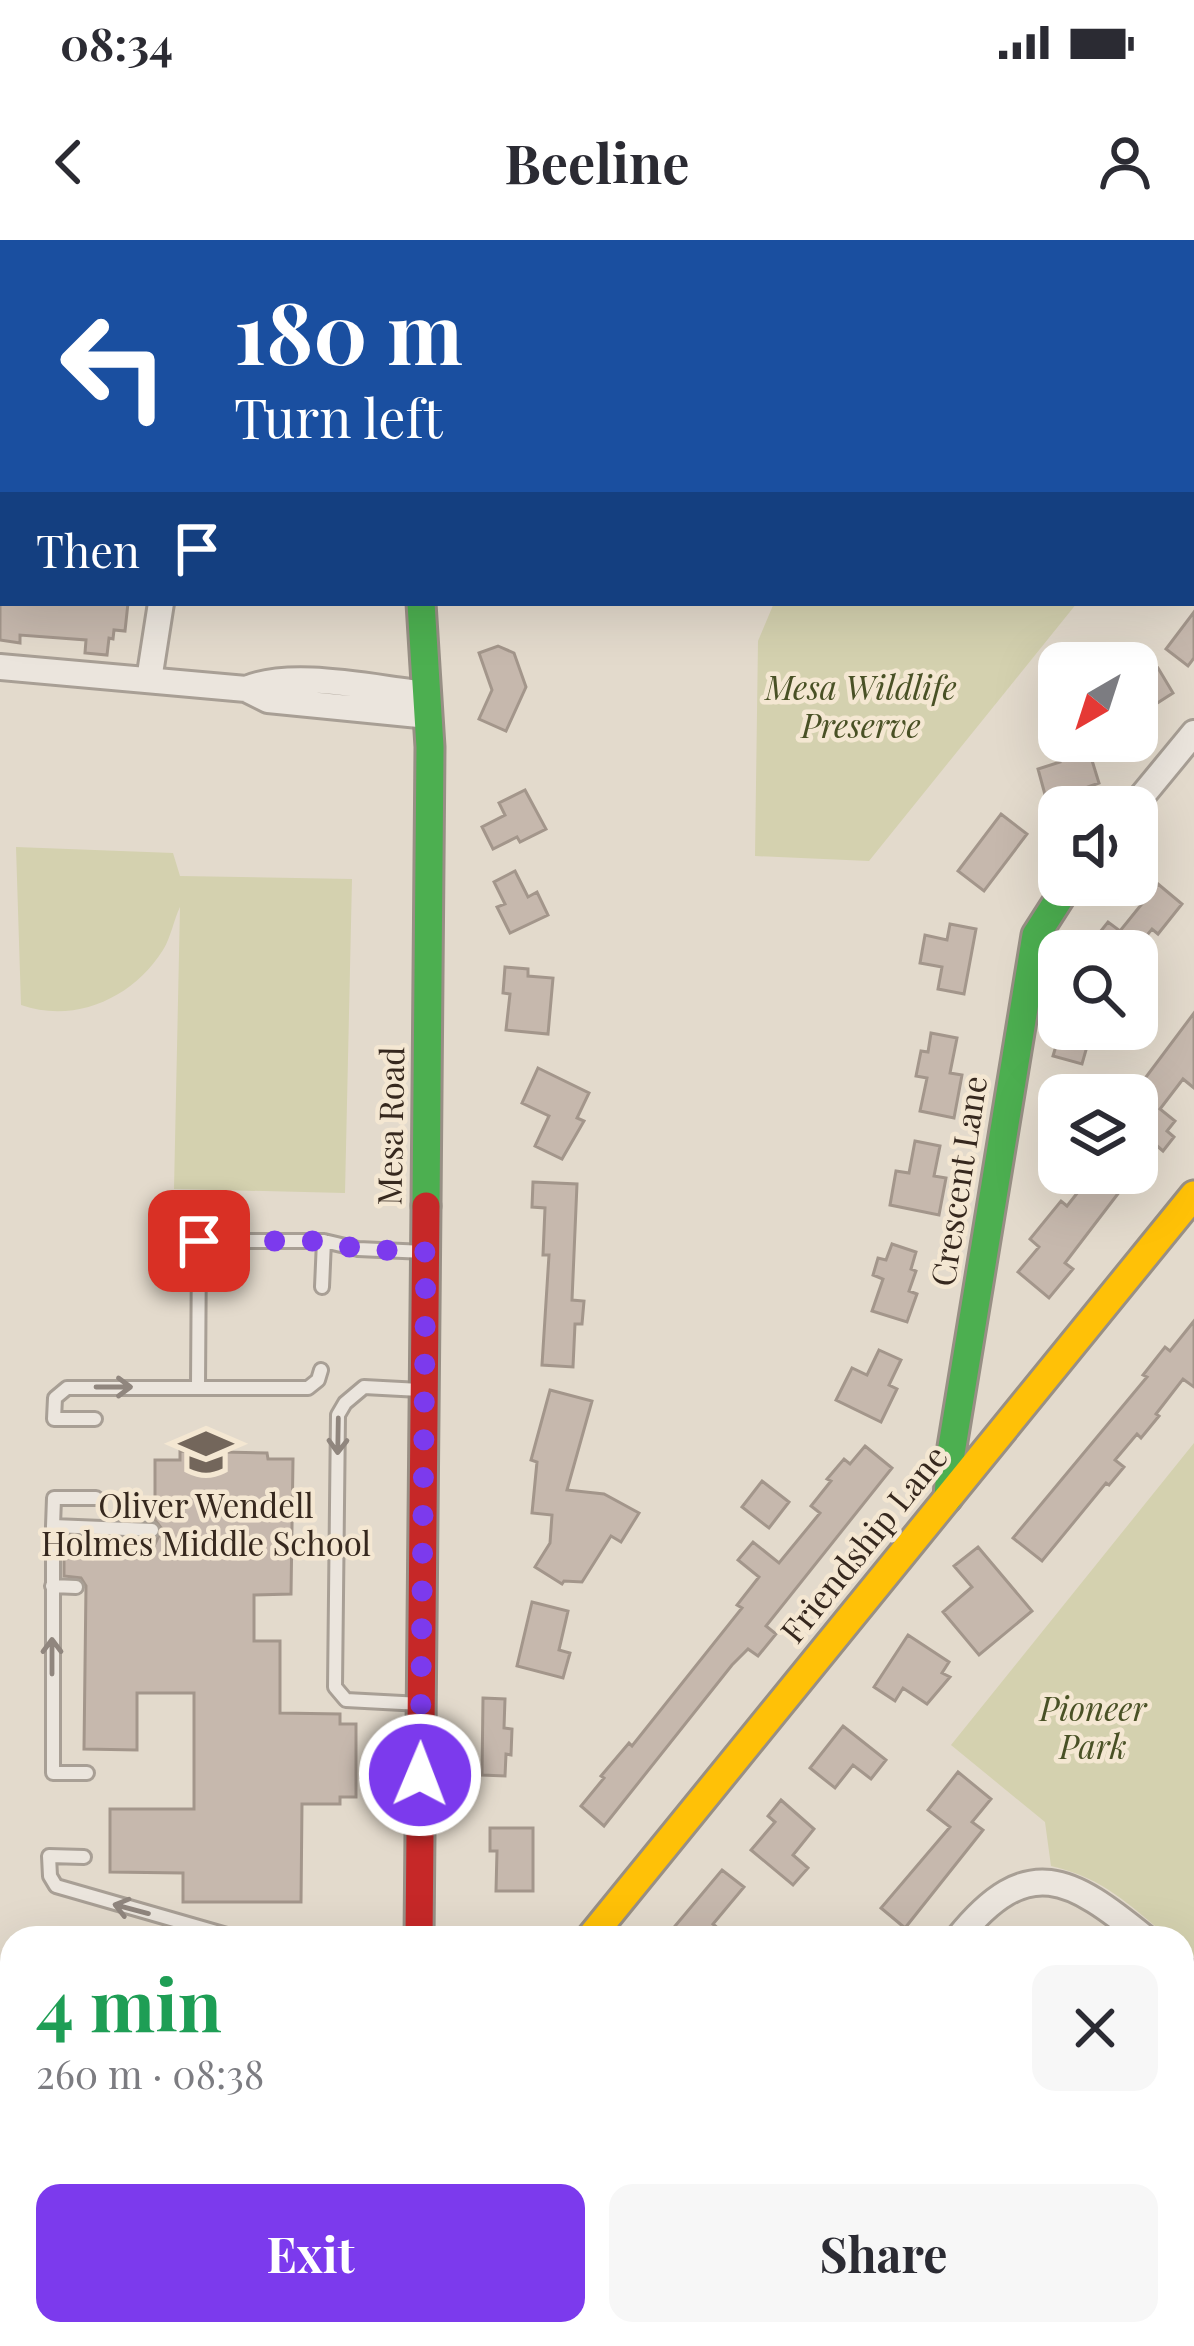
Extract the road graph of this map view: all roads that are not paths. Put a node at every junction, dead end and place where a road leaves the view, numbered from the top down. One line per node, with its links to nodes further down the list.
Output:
1 (161, 606): 4 (street)
2 (422, 606): 5 (street, Mesa Road)
3 (0, 667): 4 (street)
4 (149, 680): 5 (street)
5 (429, 705): 11 (street, Mesa Road)
6 (1194, 733): 7 (street)
7 (1150, 786)
8 (1052, 906): 18 (street, Crescent Lane)
9 (1194, 1195): 18 (street, Friendship Lane)
10 (324, 1241): 11 (lane); 12 (lane); 14 (lane)
11 (426, 1252): 15 (street, Mesa Road)
12 (322, 1288)
13 (321, 1370): 14 (lane)
14 (198, 1387): 16 (lane, one-way to 14)
15 (422, 1390): 23 (street, Mesa Road); 23 (lane, one-way to 23)
16 (95, 1419)
17 (96, 1498): 19 (lane)
18 (948, 1498): 28 (street, Friendship Lane)
19 (53, 1526): 20 (lane); 21 (lane)
20 (152, 1530)
21 (52, 1586): 22 (lane); 24 (lane, one-way to 21)
22 (76, 1587)
23 (421, 1704): 27 (street, Mesa Road)
24 (87, 1773)
25 (84, 1857): 26 (lane, one-way to 25)
26 (193, 1926)
27 (419, 1926)
28 (600, 1926)
29 (970, 1926): 30 (street)
30 (1130, 1926)

